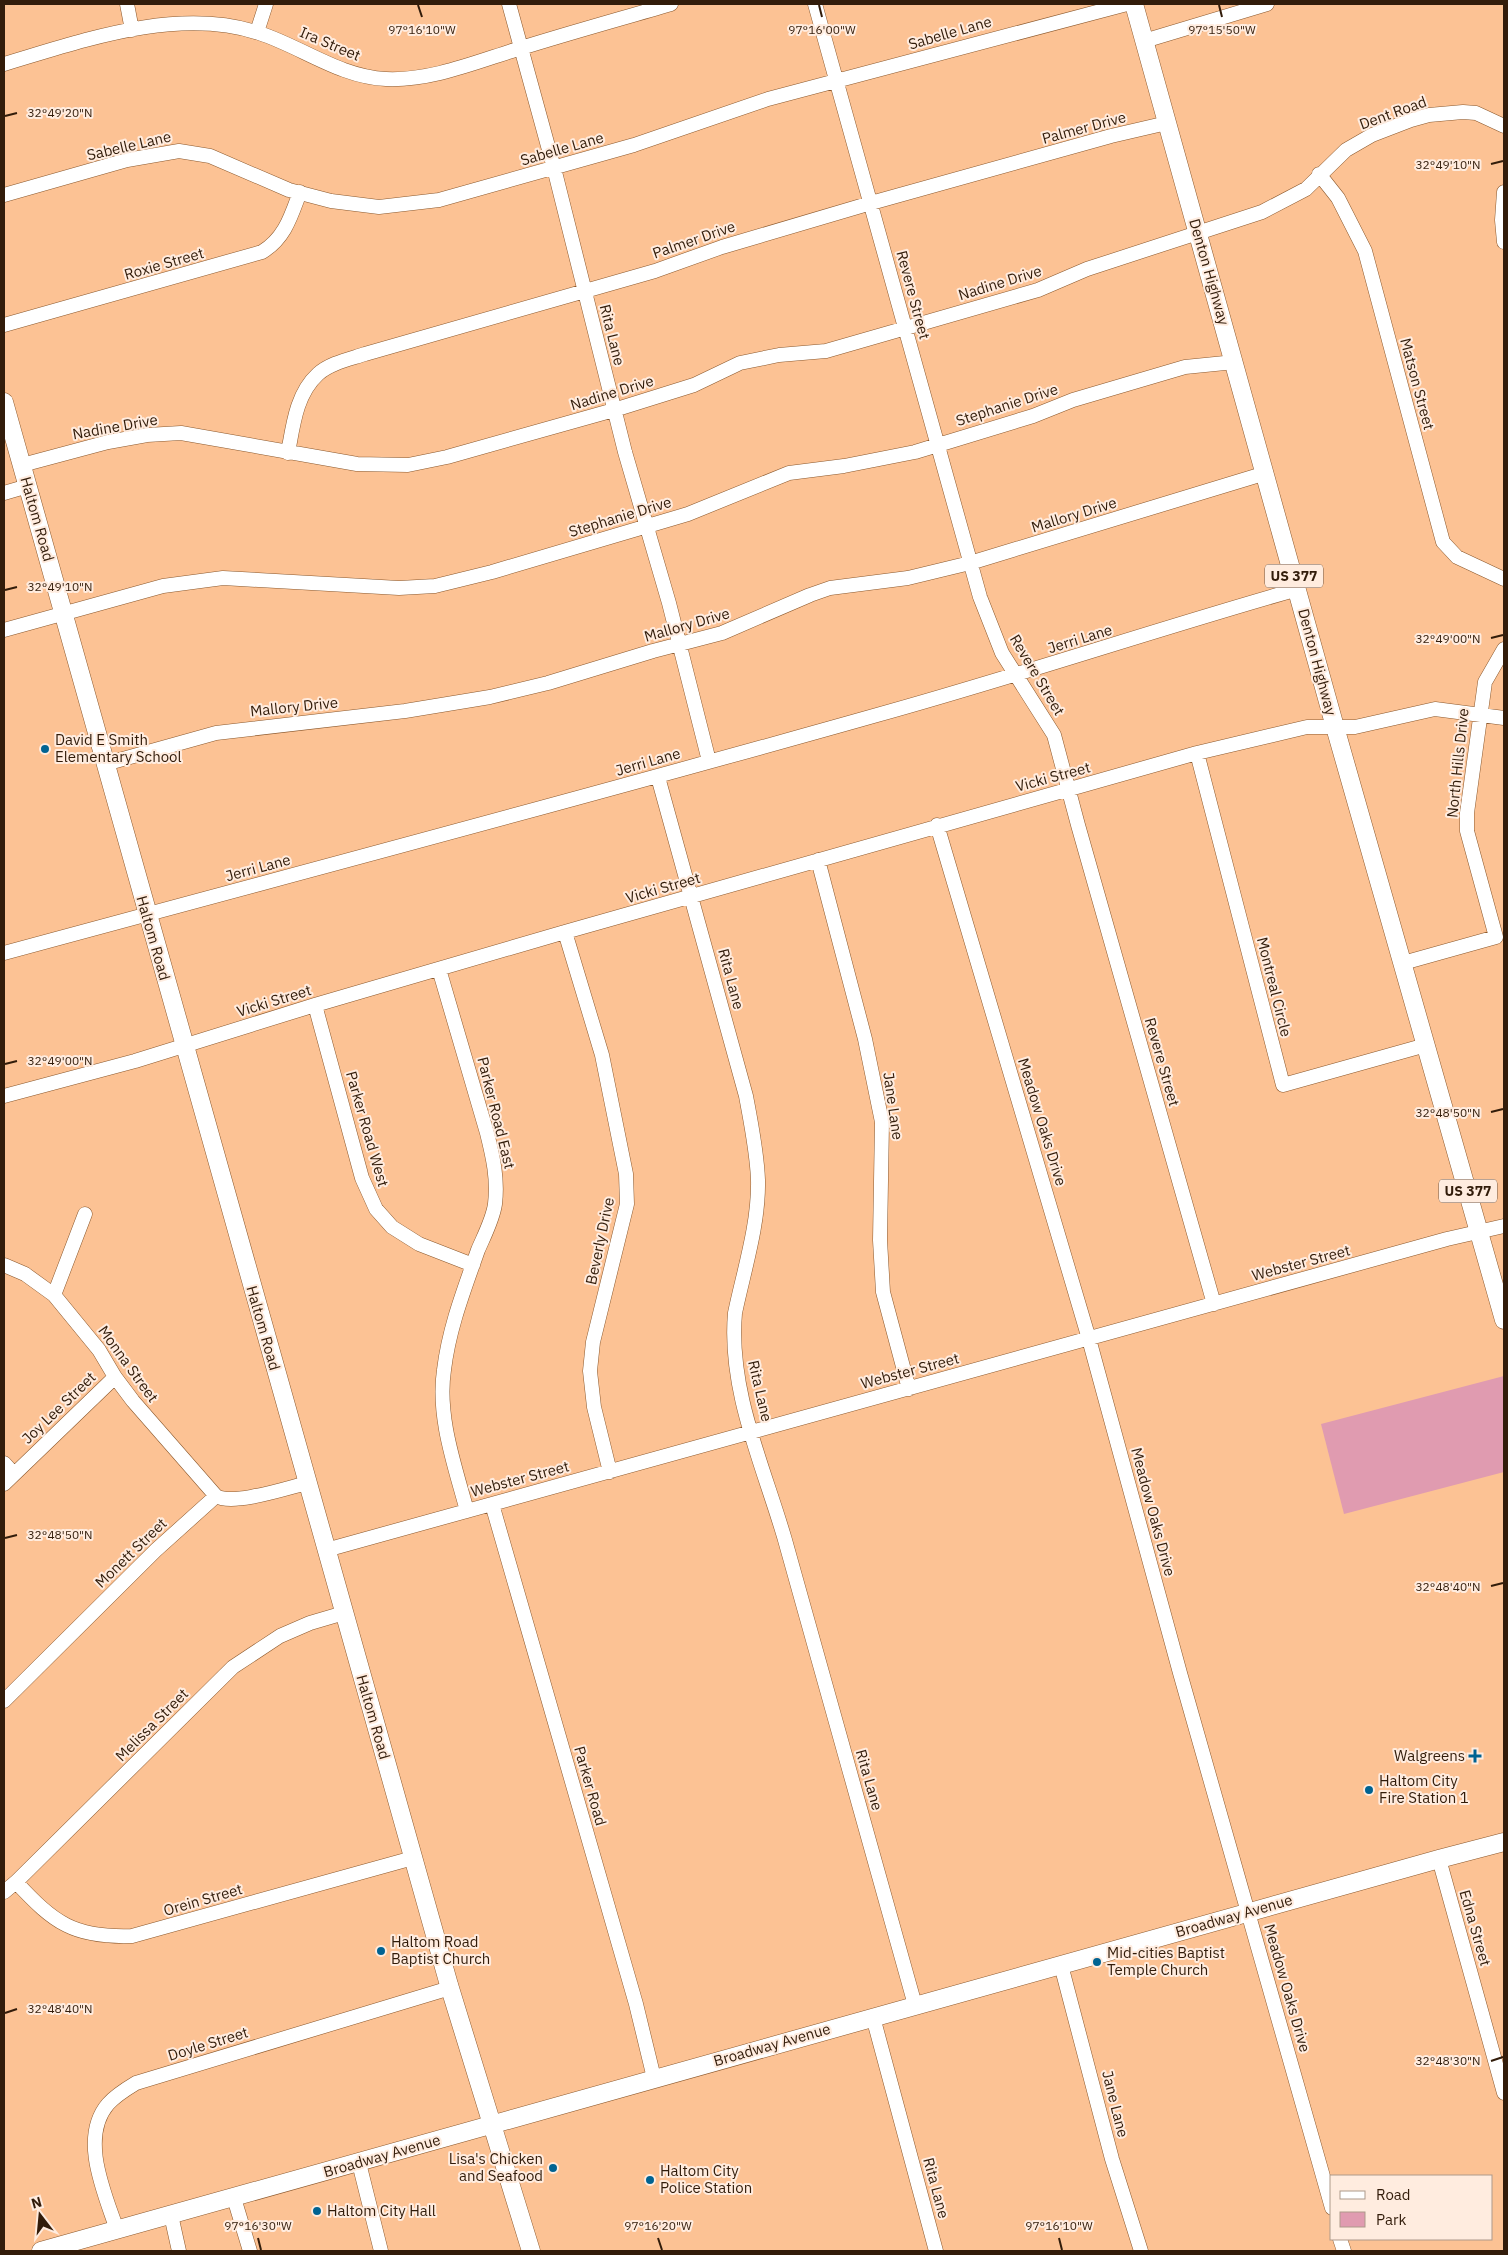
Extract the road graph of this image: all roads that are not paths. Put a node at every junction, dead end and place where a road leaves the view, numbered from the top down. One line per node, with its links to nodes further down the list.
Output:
1 (127, 4): 9 (street)
2 (266, 4): 10 (street)
3 (509, 4): 12 (street, Rita Lane)
4 (671, 4): 12 (street, Ira Street)
5 (815, 4): 14 (street, Revere Street)
6 (1127, 4): 14 (street, Sabelle Lane)
7 (1134, 4): 11 (main road, Denton Highway / US 377)
8 (1266, 4): 11 (street)
9 (132, 30): 10 (street, Ira Street); 13 (street, Ira Street)
10 (257, 32): 12 (street, Ira Street)
11 (1144, 41): 15 (main road, Denton Highway / US 377)
12 (521, 48): 17 (street, Rita Lane)
13 (4, 64)
14 (837, 82): 17 (street, Sabelle Lane); 22 (street, Revere Street)
15 (1167, 123): 22 (street, Palmer Drive); 23 (main road, Denton Highway / US 377)
16 (1504, 126): 18 (street, Dent Road)
17 (554, 168): 19 (street, Sabelle Lane); 25 (street, Rita Lane)
18 (1319, 174): 23 (street, Dent Road); 39 (street, Matson Street)
19 (300, 192): 21 (street, Sabelle Lane); 26 (street, Roxie Street)
20 (1504, 192): 24 (street)
21 (4, 195)
22 (871, 203): 25 (street, Palmer Drive); 27 (street, Revere Street)
23 (1198, 234): 27 (street, Nadine Drive); 28 (main road, Denton Highway / US 377)
24 (1504, 242)
25 (584, 291): 30 (street, Rita Lane); 32 (street, Palmer Drive)
26 (4, 325)
27 (905, 329): 30 (street, Nadine Drive); 31 (street, Revere Street)
28 (1235, 362): 31 (street, Stephanie Drive); 34 (main road, Denton Highway / US 377)
29 (4, 402): 33 (main road, Haltom Road)
30 (614, 410): 32 (street, Nadine Drive); 37 (street, Rita Lane)
31 (937, 445): 37 (street, Stephanie Drive); 38 (street, Revere Street)
32 (288, 453): 33 (street, Nadine Drive)
33 (22, 465): 35 (main road, Haltom Road)
34 (1266, 473): 38 (street, Mallory Drive); 40 (main road, Denton Highway / US 377)
35 (28, 486): 36 (street); 41 (main road, Haltom Road)
36 (4, 493)
37 (646, 526): 41 (street, Stephanie Drive); 43 (street, Rita Lane)
38 (970, 563): 43 (street, Mallory Drive); 45 (street, Revere Street)
39 (1504, 579)
40 (1298, 589): 45 (street, Jerri Lane); 48 (main road, Denton Highway / US 377)
41 (64, 613): 42 (street, Stephanie Drive); 51 (main road, Haltom Road)
42 (4, 630)
43 (680, 644): 50 (street, Rita Lane); 51 (street, Mallory Drive)
44 (1504, 649): 46 (street, North Hills Drive)
45 (1016, 675): 50 (street, Jerri Lane); 53 (street, Revere Street)
46 (1479, 714): 47 (street, Vicki Street); 48 (street, Vicki Street); 60 (street, North Hills Drive)
47 (1504, 718)
48 (1335, 727): 49 (street, Vicki Street); 60 (main road, Denton Highway / US 377)
49 (1198, 753): 53 (street, Vicki Street); 63 (street, Montreal Circle)
50 (710, 761): 52 (street, Jerri Lane)
51 (106, 764): 57 (main road, Haltom Road)
52 (658, 777): 56 (street, Rita Lane); 57 (street, Jerri Lane)
53 (1070, 790): 54 (street, Vicki Street); 72 (street, Revere Street)
54 (937, 826): 55 (street, Vicki Street); 74 (street, Meadow Oaks Drive)
55 (818, 860): 56 (street, Vicki Street); 76 (street, Jane Lane)
56 (691, 897): 58 (street, Vicki Street); 77 (street, Rita Lane)
57 (146, 915): 59 (street, Jerri Lane); 64 (main road, Haltom Road)
58 (565, 932): 61 (street, Vicki Street); 79 (street, Beverly Drive)
59 (4, 953)
60 (1403, 963): 63 (main road, Denton Highway / US 377)
61 (439, 970): 62 (street, Vicki Street); 70 (street, Parker Road East)
62 (315, 1005): 64 (street, Vicki Street); 70 (street, Parker Road West)
63 (1426, 1045): 68 (main road, Denton Highway / US 377)
64 (184, 1046): 65 (street, Vicki Street); 81 (main road, Haltom Road)
65 (4, 1096)
66 (85, 1214): 71 (street)
67 (1504, 1226): 68 (street, Webster Street)
68 (1480, 1233): 72 (street, Webster Street); 73 (main road, Denton Highway / US 377)
69 (4, 1265): 71 (street, Monna Street)
70 (473, 1265): 85 (street)
71 (54, 1295): 75 (street, Monna Street)
72 (1214, 1304): 74 (street, Webster Street)
73 (1504, 1320)
74 (1089, 1339): 76 (street, Webster Street); 94 (street, Meadow Oaks Drive)
75 (115, 1377): 80 (street, Joy Lee Street); 83 (street, Monna Street)
76 (909, 1388): 77 (street, Webster Street)
77 (752, 1432): 79 (street, Webster Street); 97 (street, Rita Lane)
78 (4, 1463): 80 (street)
79 (610, 1472): 84 (street, Webster Street)
80 (14, 1474): 82 (street, Joy Lee Street)
81 (307, 1483): 83 (street); 86 (main road, Haltom Road)
82 (4, 1484)
83 (216, 1496): 88 (street, Monett Street)
84 (492, 1504): 85 (street, Webster Street); 99 (street, Parker Road)
85 (467, 1511): 86 (street, Webster Street)
86 (326, 1550): 87 (main road, Haltom Road)
87 (344, 1613): 90 (main road, Haltom Road); 92 (street, Melissa Street)
88 (4, 1701)
89 (1504, 1842): 91 (main road, Broadway Avenue)
90 (413, 1858): 92 (street, Orein Street); 96 (main road, Haltom Road)
91 (1439, 1859): 94 (main road, Broadway Avenue); 100 (street, Edna Street)
92 (16, 1882): 93 (street, Melissa Street)
93 (4, 1892)
94 (1249, 1912): 95 (main road, Broadway Avenue); 104 (street, Meadow Oaks Drive)
95 (1060, 1965): 97 (main road, Broadway Avenue); 113 (street, Jane Lane)
96 (450, 1988): 101 (main road, Haltom Road); 106 (street, Doyle Street)
97 (915, 2005): 98 (main road, Broadway Avenue)
98 (873, 2017): 99 (main road, Broadway Avenue); 112 (street, Rita Lane)
99 (654, 2078): 101 (main road, Broadway Avenue)
100 (1504, 2093)
101 (493, 2124): 102 (main road, Broadway Avenue); 111 (main road, Haltom Road)
102 (359, 2163): 103 (main road, Broadway Avenue); 110 (street)
103 (234, 2198): 105 (main road, Broadway Avenue); 109 (street)
104 (1330, 2201)
105 (171, 2215): 106 (main road, Broadway Avenue); 108 (street)
106 (117, 2230): 107 (main road, Broadway Avenue)
107 (41, 2251)
108 (179, 2251)
109 (250, 2251)
110 (382, 2251)
111 (531, 2251)
112 (936, 2251)
113 (1141, 2251)

